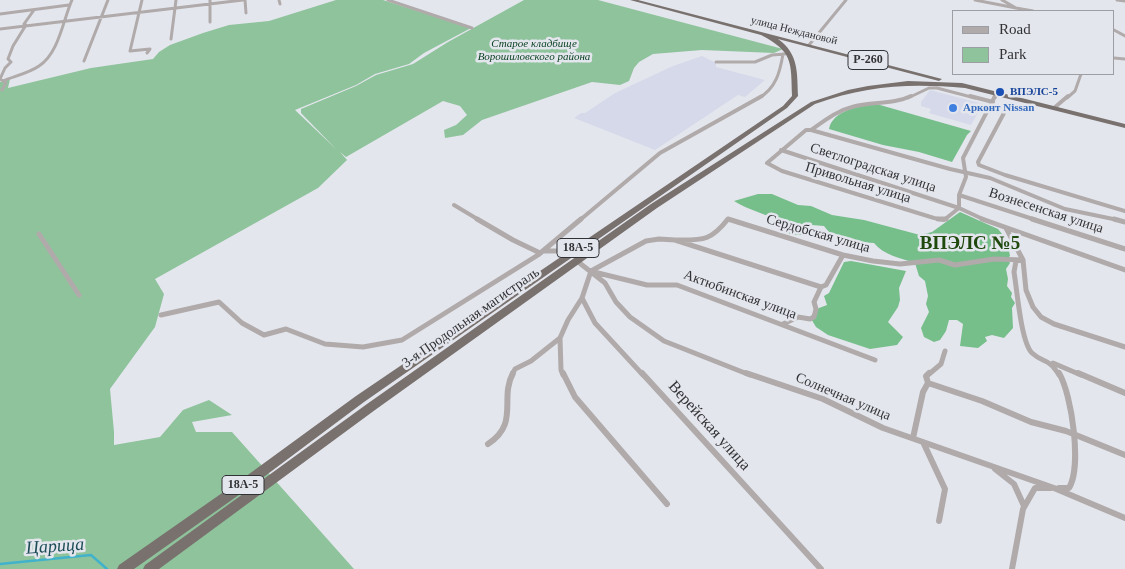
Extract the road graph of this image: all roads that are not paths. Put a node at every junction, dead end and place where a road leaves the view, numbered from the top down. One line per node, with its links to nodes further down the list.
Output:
1 (72, 0): 14 (street)
2 (108, 0): 22 (street)
3 (142, 0): 19 (street)
4 (176, 0): 15 (street)
5 (244, 0): 13 (street); 20 (street)
6 (388, 0): 26 (street)
7 (632, 0): 29 (highway, улица Неждановой / Р-260)
8 (846, 0): 33 (street)
9 (975, 0): 16 (street)
10 (1002, 0): 16 (street)
11 (1117, 0): 12 (street)
12 (1125, 1)
13 (210, 2): 15 (street); 24 (street)
14 (70, 5): 17 (street); 23 (street)
15 (176, 8): 19 (street); 31 (street)
16 (1016, 8): 18 (street)
17 (34, 10): 21 (street); 25 (street)
18 (1027, 10)
19 (139, 12): 22 (street); 35 (street)
20 (246, 13)
21 (0, 14)
22 (102, 16): 23 (street); 37 (street)
23 (65, 21): 25 (street); 41 (street)
24 (210, 22)
25 (26, 26): 27 (street); 41 (street)
26 (472, 28)
27 (0, 29)
28 (1123, 31): 30 (street)
29 (764, 34): 32 (highway, улица Неждановой / Р-260); 34 (highway)
30 (1125, 36)
31 (171, 39)
32 (796, 42): 33 (highway, улица Неждановой / Р-260); 34 (highway)
33 (808, 45): 40 (highway, улица Неждановой / Р-260)
34 (786, 46): 36 (highway)
35 (147, 53)
36 (787, 54): 38 (street); 46 (highway); 67 (street)
37 (84, 61)
38 (716, 62)
39 (1081, 75): 51 (street)
40 (927, 76): 42 (highway); 43 (highway, улица Неждановой / Р-260)
41 (1, 80): 44 (street)
42 (922, 82): 43 (highway, 3-я Продольная магистраль / 18А-5); 48 (highway, 3-я Продольная магистраль / 18А-5)
43 (965, 86): 45 (highway, улица Неждановой / Р-260)
44 (2, 90)
45 (997, 93): 47 (street); 51 (highway, улица Неждановой / Р-260)
46 (794, 96): 48 (highway); 50 (highway, 3-я Продольная магистраль / 18А-5)
47 (993, 102): 54 (street); 56 (street)
48 (813, 103): 52 (highway, 3-я Продольная магистраль / 18А-5)
49 (1000, 106): 60 (street)
50 (785, 107): 52 (highway); 66 (highway, 3-я Продольная магистраль / 18А-5)
51 (1054, 108): 53 (highway, улица Неждановой / Р-260)
52 (798, 113): 70 (highway, 3-я Продольная магистраль / 18А-5)
53 (1125, 126)
54 (811, 130): 55 (street); 56 (street)
55 (781, 150): 59 (street, Светлоградская улица); 59 (street, Привольная улица)
56 (965, 172): 57 (street); 61 (street)
57 (959, 195): 59 (street); 65 (street, Вознесенская улица)
58 (454, 205): 67 (street)
59 (959, 208): 62 (street, Светлоградская улица)
60 (1125, 211)
61 (1125, 222)
62 (1006, 228): 69 (street); 71 (street, Светлоградская улица)
63 (38, 234): 74 (street)
64 (675, 240): 68 (street, Сердобская улица); 72 (street); 73 (street)
65 (1125, 249)
66 (574, 251): 67 (street); 96 (highway, 3-я Продольная магистраль / 18А-5)
67 (542, 252): 76 (street)
68 (843, 255): 69 (street, Сердобская улица); 73 (street)
69 (1023, 260): 79 (street); 82 (street)
70 (577, 261): 72 (street, Солнечная улица); 97 (highway, 3-я Продольная магистраль / 18А-5)
71 (1125, 270)
72 (591, 271): 75 (street); 77 (street, Актюбинская улица); 86 (street, Солнечная улица)
73 (821, 287): 77 (street)
74 (79, 294)
75 (582, 298): 78 (street); 98 (street, Верейская улица)
76 (161, 316)
77 (783, 324): 81 (street, Актюбинская улица)
78 (560, 338): 88 (street); 92 (street)
79 (1125, 347)
80 (945, 351): 83 (street)
81 (876, 360)
82 (1052, 363): 84 (street); 85 (street)
83 (928, 383): 85 (street); 86 (street)
84 (1125, 393)
85 (1075, 435): 89 (street); 91 (street)
86 (913, 438): 87 (street, Солнечная улица)
87 (923, 442): 90 (street, Солнечная улица); 95 (street)
88 (488, 444)
89 (1125, 455)
90 (990, 465): 91 (street, Солнечная улица); 93 (street)
91 (1054, 488): 93 (street); 94 (street, Солнечная улица)
92 (667, 504)
93 (1024, 506): 99 (street)
94 (1125, 518)
95 (939, 521)
96 (123, 569)
97 (150, 569)
98 (821, 569)
99 (1012, 569)

